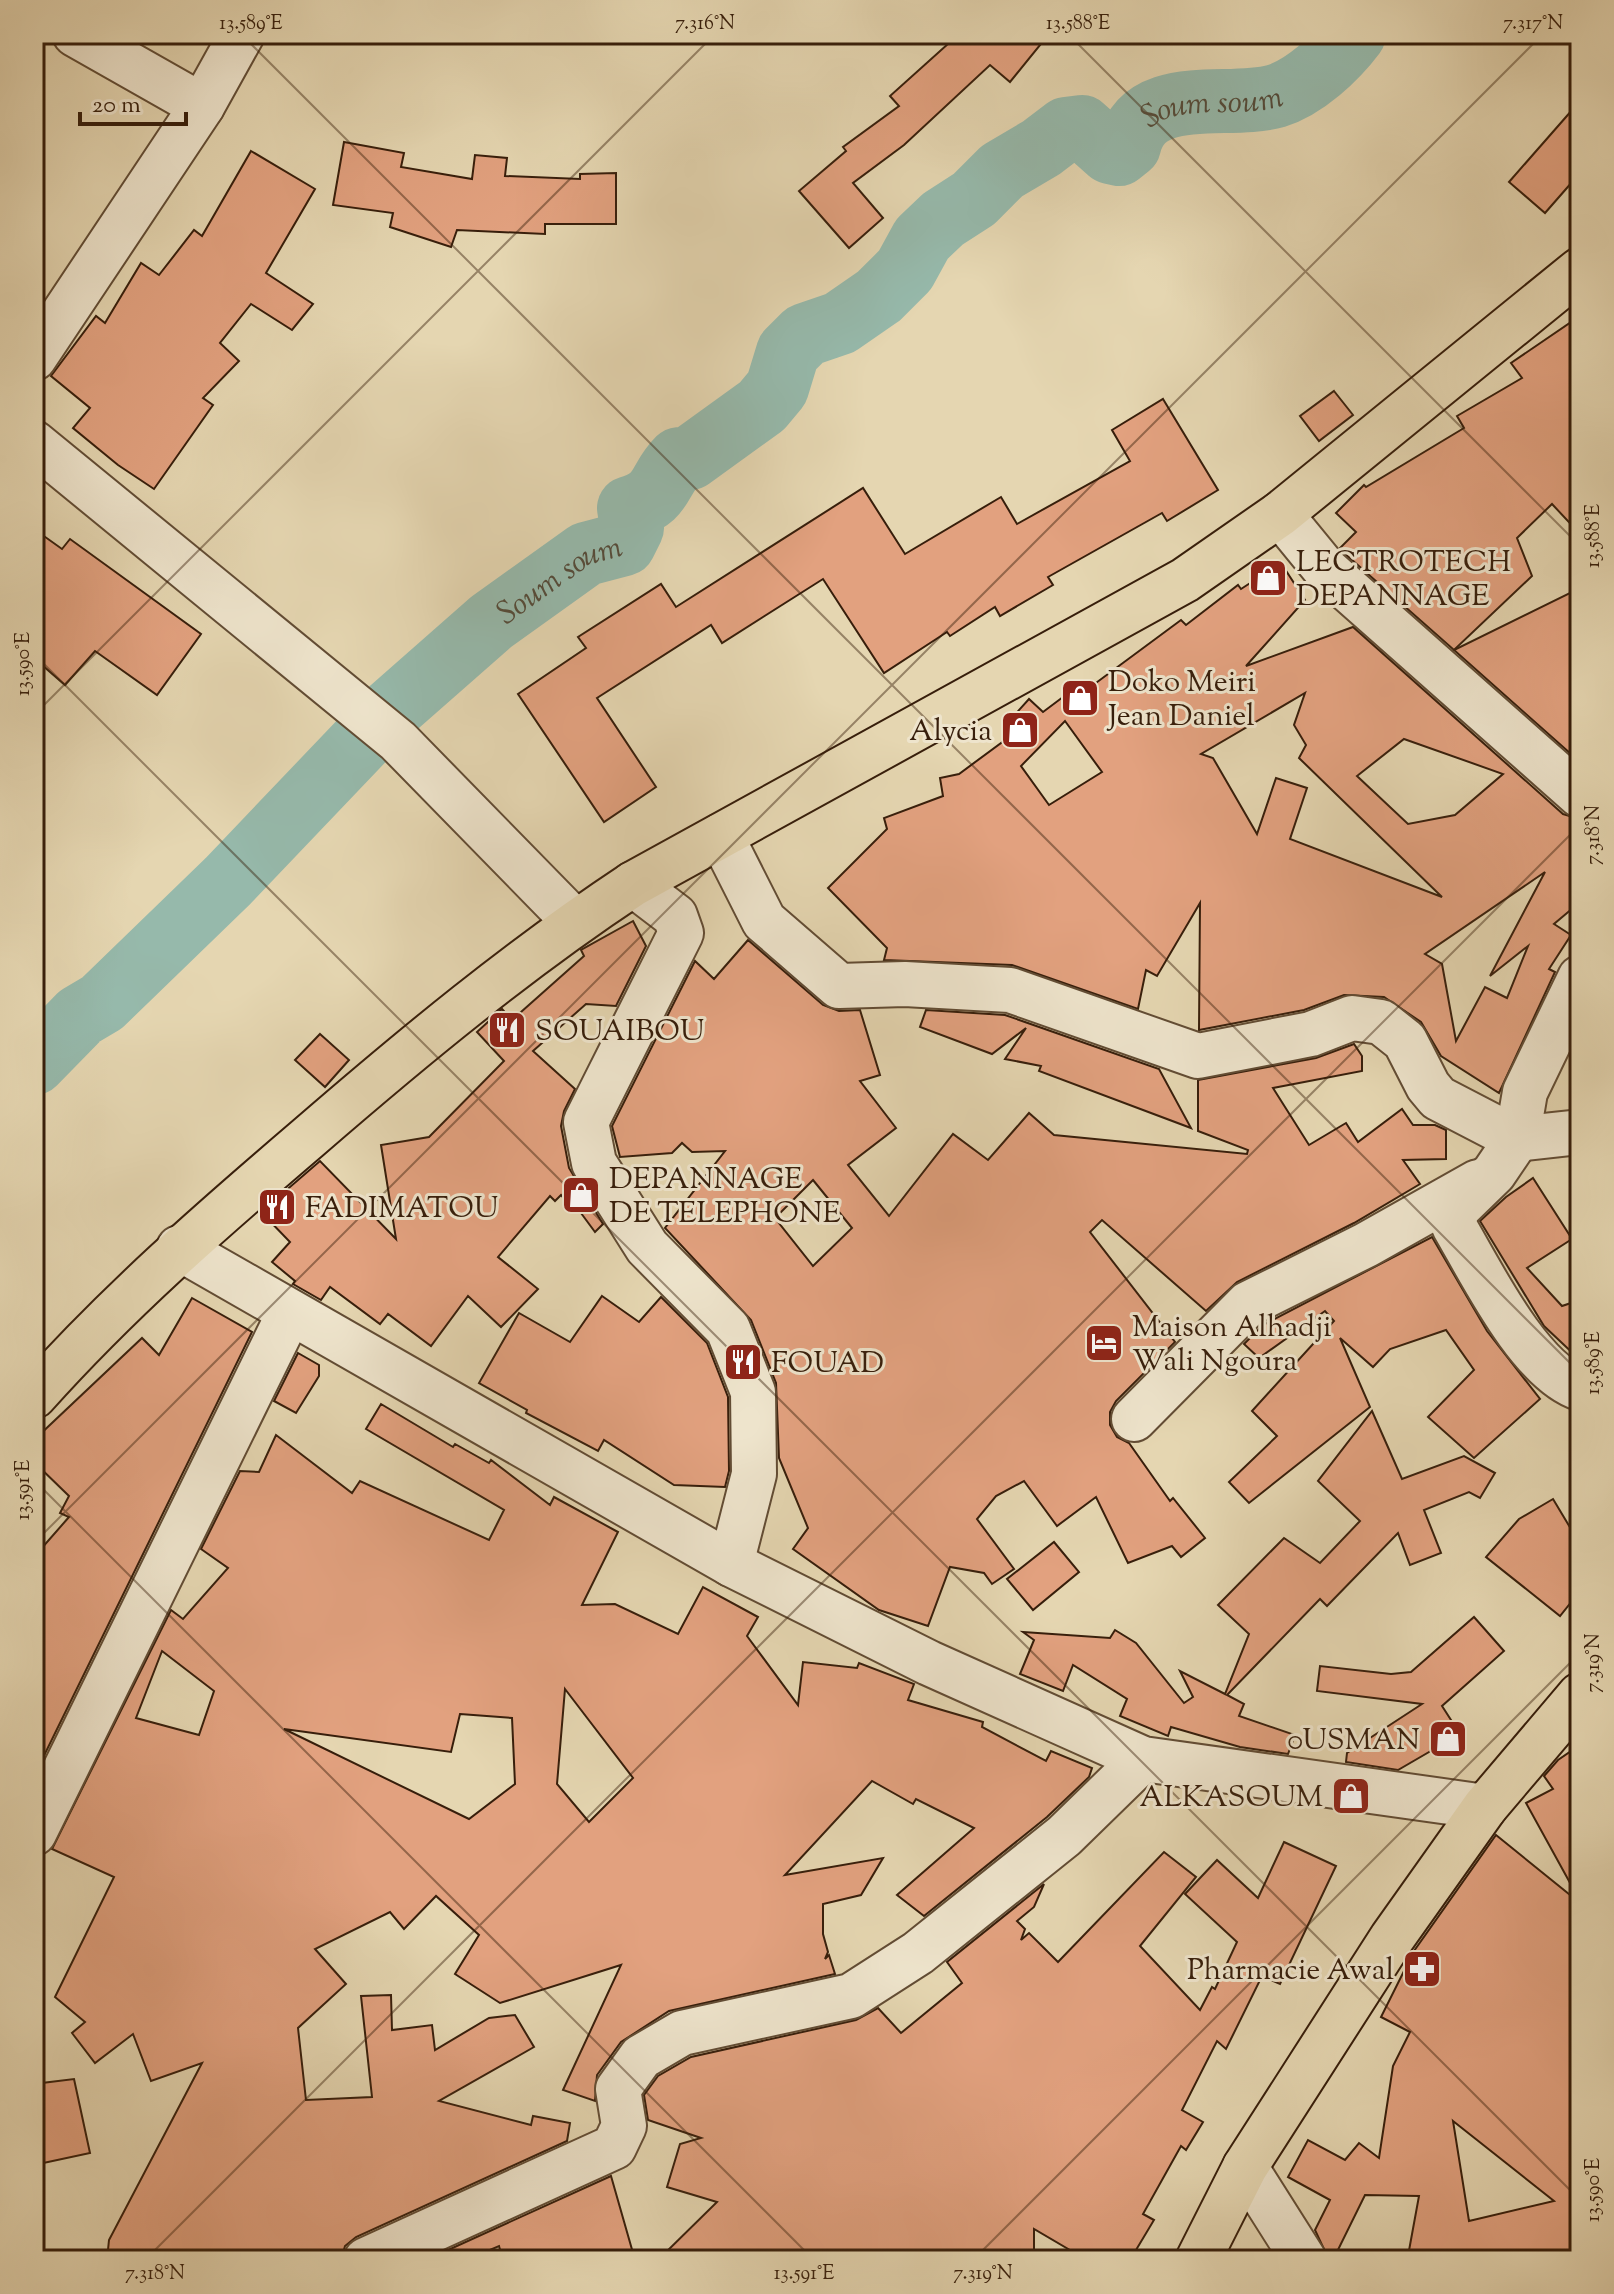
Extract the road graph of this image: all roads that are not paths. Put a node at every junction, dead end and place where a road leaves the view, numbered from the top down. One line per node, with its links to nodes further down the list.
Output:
1 (75, 34): 3 (street)
2 (242, 34): 3 (street)
3 (202, 106): 5 (street)
4 (1580, 270): 7 (main road)
5 (34, 358)
6 (34, 443): 11 (street)
7 (1280, 514): 8 (street); 9 (main road)
8 (1580, 795)
9 (721, 836): 10 (main road); 14 (street)
10 (633, 884): 11 (main road); 20 (street)
11 (575, 922): 15 (main road)
12 (1580, 978): 14 (street)
13 (1580, 1132): 14 (street)
14 (1506, 1156): 17 (street); 19 (street)
15 (179, 1248): 16 (street); 18 (main road)
16 (289, 1314): 20 (street); 24 (street)
17 (1580, 1388)
18 (34, 1396)
19 (1134, 1419)
20 (731, 1564): 22 (street)
21 (1580, 1695): 23 (main road)
22 (1143, 1759): 23 (street); 26 (street)
23 (1485, 1807): 25 (main road)
24 (34, 1833)
25 (1245, 2167): 27 (main road); 28 (street)
26 (366, 2260)
27 (1198, 2260)
28 (1304, 2260)

